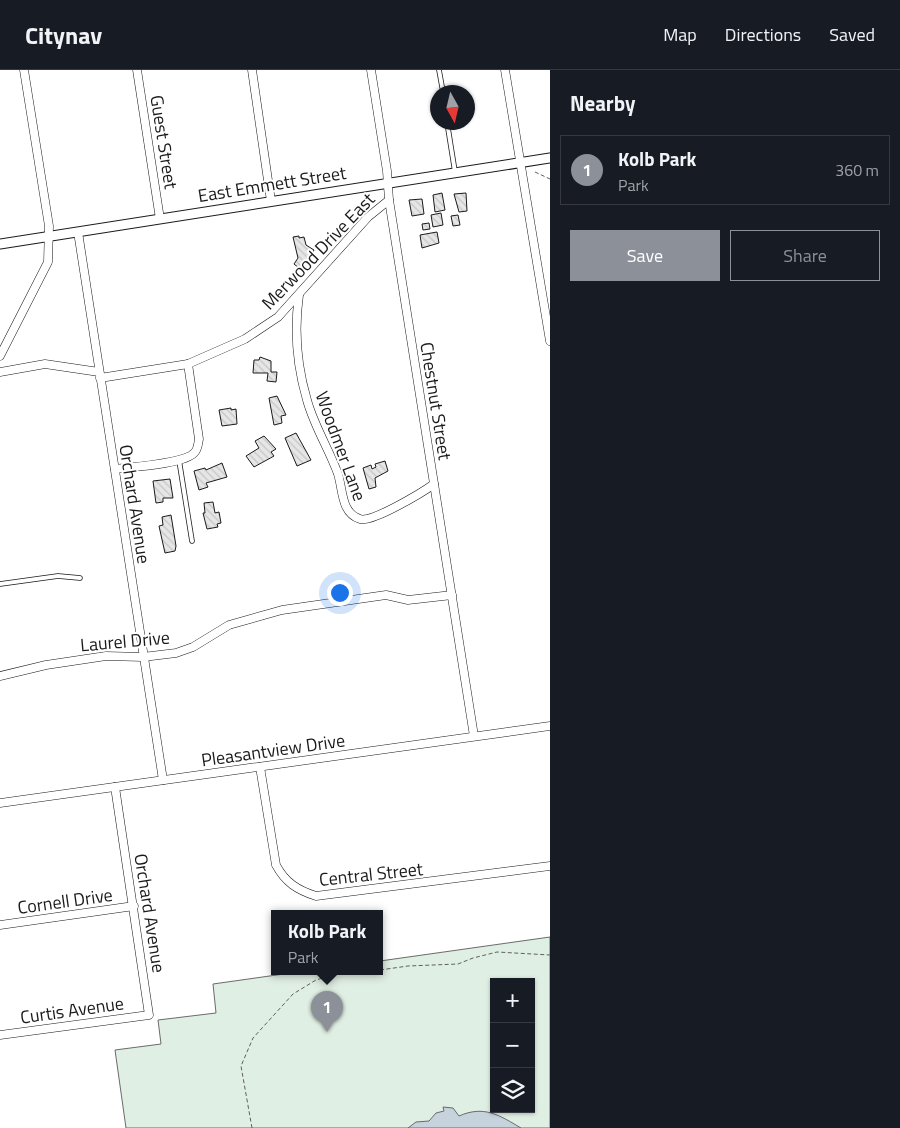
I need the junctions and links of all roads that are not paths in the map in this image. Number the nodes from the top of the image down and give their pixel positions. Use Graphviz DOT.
graph roads {
  1 [pos="24,70"];
  2 [pos="137,70"];
  3 [pos="252,70"];
  4 [pos="371,70"];
  5 [pos="439,70"];
  6 [pos="505,70"];
  7 [pos="442,85"];
  8 [pos="448,130"];
  9 [pos="550,158"];
  10 [pos="519,163"];
  11 [pos="455,172"];
  12 [pos="388,182"];
  13 [pos="389,200"];
  14 [pos="271,201"];
  15 [pos="160,219"];
  16 [pos="78,232"];
  17 [pos="50,236"];
  18 [pos="0,244"];
  19 [pos="299,294"];
  20 [pos="550,341"];
  21 [pos="0,356"];
  22 [pos="188,364"];
  23 [pos="0,372"];
  24 [pos="100,375"];
  25 [pos="179,460"];
  26 [pos="115,469"];
  27 [pos="434,484"];
  28 [pos="192,541"];
  29 [pos="80,578"];
  30 [pos="0,584"];
  31 [pos="452,594"];
  32 [pos="143,657"];
  33 [pos="0,676"];
  34 [pos="550,726"];
  35 [pos="474,736"];
  36 [pos="260,767"];
  37 [pos="163,780"];
  38 [pos="115,787"];
  39 [pos="0,803"];
  40 [pos="550,866"];
  41 [pos="134,906"];
  42 [pos="0,925"];
  43 [pos="149,1015"];
  44 [pos="0,1034"];
  1 -- 17 [label="street"];
  2 -- 15 [label="street, Guest Street"];
  3 -- 14 [label="street"];
  4 -- 12 [label="street, Chestnut Street"];
  5 -- 7 [label="lane"];
  6 -- 10 [label="street"];
  8 -- 11 [label="lane"];
  9 -- 10 [label="street, East Emmett Street"];
  10 -- 11 [label="street, East Emmett Street"];
  10 -- 20 [label="street"];
  11 -- 12 [label="street, East Emmett Street"];
  12 -- 13 [label="street, Chestnut Street"];
  12 -- 14 [label="street, East Emmett Street"];
  13 -- 19 [label="street, Merwood Drive East"];
  13 -- 27 [label="street, Chestnut Street"];
  14 -- 15 [label="street, East Emmett Street"];
  15 -- 16 [label="street, East Emmett Street"];
  16 -- 17 [label="street, East Emmett Street"];
  16 -- 24 [label="street, Orchard Avenue"];
  17 -- 18 [label="street, East Emmett Street"];
  17 -- 21 [label="street"];
  19 -- 22 [label="street, Merwood Drive East"];
  19 -- 27 [label="street, Woodmer Lane"];
  22 -- 24 [label="street, Merwood Drive East"];
  22 -- 25 [label="street"];
  23 -- 24 [label="street, Merwood Drive East"];
  24 -- 26 [label="street, Orchard Avenue"];
  25 -- 26 [label="street"];
  25 -- 28 [label="lane"];
  26 -- 32 [label="street, Orchard Avenue"];
  27 -- 31 [label="street, Chestnut Street"];
  29 -- 30 [label="lane"];
  31 -- 32 [label="street, Laurel Drive"];
  31 -- 35 [label="street, Chestnut Street"];
  32 -- 33 [label="street, Laurel Drive"];
  32 -- 37 [label="street, Orchard Avenue"];
  34 -- 35 [label="street, Pleasantview Drive"];
  35 -- 36 [label="street, Pleasantview Drive"];
  36 -- 37 [label="street, Pleasantview Drive"];
  36 -- 40 [label="street, Central Street"];
  37 -- 38 [label="street, Pleasantview Drive"];
  38 -- 39 [label="street, Pleasantview Drive"];
  38 -- 41 [label="street, Orchard Avenue"];
  41 -- 42 [label="street, Cornell Drive"];
  41 -- 43 [label="street, Orchard Avenue"];
  43 -- 44 [label="street, Curtis Avenue"];
}
